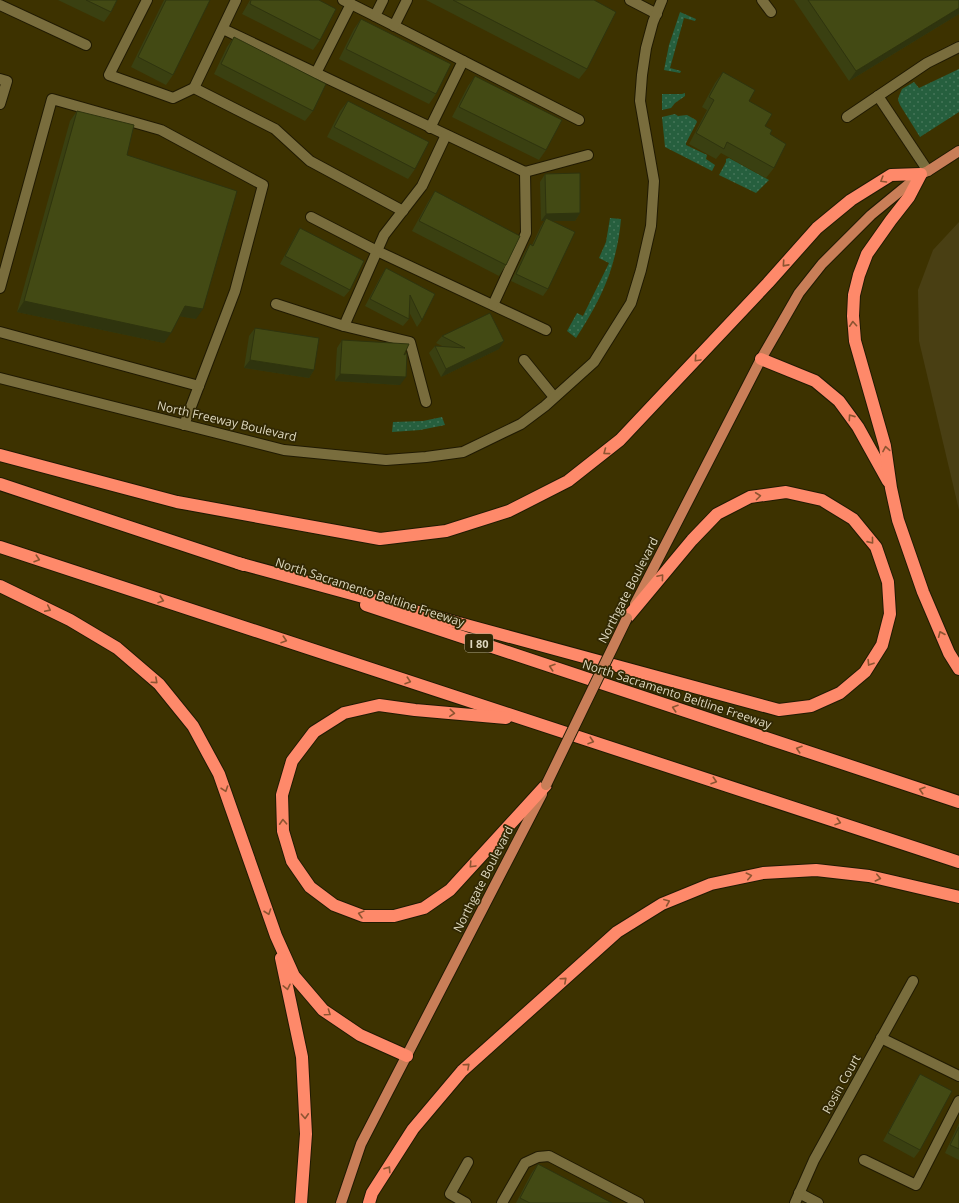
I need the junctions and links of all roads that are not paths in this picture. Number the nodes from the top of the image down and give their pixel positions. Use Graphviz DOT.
graph roads {
  1 [pos="147,0"];
  2 [pos="236,0"];
  3 [pos="383,0"];
  4 [pos="407,0"];
  5 [pos="630,0"];
  6 [pos="662,0"];
  7 [pos="762,0"];
  8 [pos="347,2"];
  9 [pos="0,5"];
  10 [pos="771,12"];
  11 [pos="657,14"];
  12 [pos="375,16"];
  13 [pos="394,26"];
  14 [pos="222,29"];
  15 [pos="86,45"];
  16 [pos="959,47"];
  17 [pos="463,61"];
  18 [pos="316,73"];
  19 [pos="0,79"];
  20 [pos="194,88"];
  21 [pos="878,96"];
  22 [pos="0,104"];
  23 [pos="847,117"];
  24 [pos="579,120"];
  25 [pos="430,128"];
  26 [pos="446,135"];
  27 [pos="959,152"];
  28 [pos="588,155"];
  29 [pos="525,172"];
  30 [pos="924,173"];
  31 [pos="402,211"];
  32 [pos="311,217"];
  33 [pos="377,250"];
  34 [pos="0,288"];
  35 [pos="276,304"];
  36 [pos="492,304"];
  37 [pos="344,326"];
  38 [pos="546,330"];
  39 [pos="0,332"];
  40 [pos="760,359"];
  41 [pos="524,360"];
  42 [pos="0,378"];
  43 [pos="199,386"];
  44 [pos="554,398"];
  45 [pos="426,402"];
  46 [pos="184,425"];
  47 [pos="0,455"];
  48 [pos="0,484"];
  49 [pos="891,488"];
  50 [pos="0,547"];
  51 [pos="238,563"];
  52 [pos="0,586"];
  53 [pos="627,618"];
  54 [pos="959,668"];
  55 [pos="527,720"];
  56 [pos="546,785"];
  57 [pos="959,802"];
  58 [pos="959,862"];
  59 [pos="959,897"];
  60 [pos="276,936"];
  61 [pos="913,980"];
  62 [pos="881,1038"];
  63 [pos="406,1056"];
  64 [pos="959,1076"];
  65 [pos="959,1101"];
  66 [pos="864,1160"];
  67 [pos="468,1162"];
  68 [pos="799,1193"];
  69 [pos="301,1203"];
  70 [pos="341,1203"];
  71 [pos="369,1203"];
  72 [pos="466,1203"];
  73 [pos="502,1203"];
  74 [pos="639,1203"];
  75 [pos="795,1203"];
  76 [pos="818,1203"];
  1 -- 20 [label="street"];
  2 -- 14 [label="street"];
  3 -- 12 [label="street"];
  4 -- 13 [label="street"];
  5 -- 11 [label="street"];
  6 -- 11 [label="street, North Freeway Boulevard"];
  7 -- 10 [label="street"];
  8 -- 12 [label="street"];
  8 -- 18 [label="street"];
  9 -- 15 [label="street"];
  11 -- 44 [label="street, North Freeway Boulevard"];
  12 -- 13 [label="street"];
  13 -- 17 [label="street"];
  14 -- 18 [label="street"];
  14 -- 20 [label="street"];
  16 -- 21 [label="street"];
  17 -- 24 [label="street"];
  17 -- 25 [label="street"];
  18 -- 25 [label="street"];
  19 -- 22 [label="street"];
  20 -- 31 [label="street"];
  21 -- 23 [label="street"];
  21 -- 30 [label="street"];
  25 -- 26 [label="street"];
  26 -- 29 [label="street"];
  26 -- 31 [label="street"];
  27 -- 30 [label="main road, Northgate Boulevard"];
  28 -- 29 [label="street"];
  29 -- 36 [label="street"];
  30 -- 40 [label="main road, Northgate Boulevard"];
  30 -- 47 [label="highway, one-way"];
  49 -- 30 [label="highway, one-way"];
  31 -- 33 [label="street"];
  32 -- 33 [label="street"];
  33 -- 36 [label="street"];
  33 -- 37 [label="street"];
  34 -- 43 [label="street"];
  35 -- 37 [label="street"];
  36 -- 38 [label="street"];
  37 -- 45 [label="street"];
  39 -- 43 [label="street"];
  49 -- 40 [label="highway, one-way"];
  40 -- 53 [label="main road, Northgate Boulevard"];
  41 -- 44 [label="street"];
  42 -- 46 [label="street, North Freeway Boulevard"];
  43 -- 46 [label="street"];
  44 -- 46 [label="street, North Freeway Boulevard"];
  48 -- 51 [label="highway, North Sacramento Beltline Freeway / I 80"];
  54 -- 49 [label="highway, one-way"];
  50 -- 55 [label="highway, one-way"];
  53 -- 51 [label="highway, one-way"];
  57 -- 51 [label="highway, North Sacramento Beltline Freeway / I 80, one-way"];
  52 -- 60 [label="highway, one-way"];
  53 -- 56 [label="main road, Northgate Boulevard, bridge"];
  56 -- 55 [label="highway, one-way"];
  55 -- 58 [label="highway, one-way"];
  56 -- 63 [label="main road, Northgate Boulevard"];
  71 -- 59 [label="highway, one-way"];
  60 -- 63 [label="highway, one-way"];
  60 -- 69 [label="highway, one-way"];
  61 -- 62 [label="street, Rosin Court"];
  62 -- 64 [label="street"];
  62 -- 68 [label="street, Rosin Court"];
  63 -- 70 [label="main road, Northgate Boulevard"];
  65 -- 66 [label="street"];
  67 -- 72 [label="street"];
  68 -- 75 [label="street, Rosin Court"];
  68 -- 76 [label="street"];
  73 -- 74 [label="street"];
}
